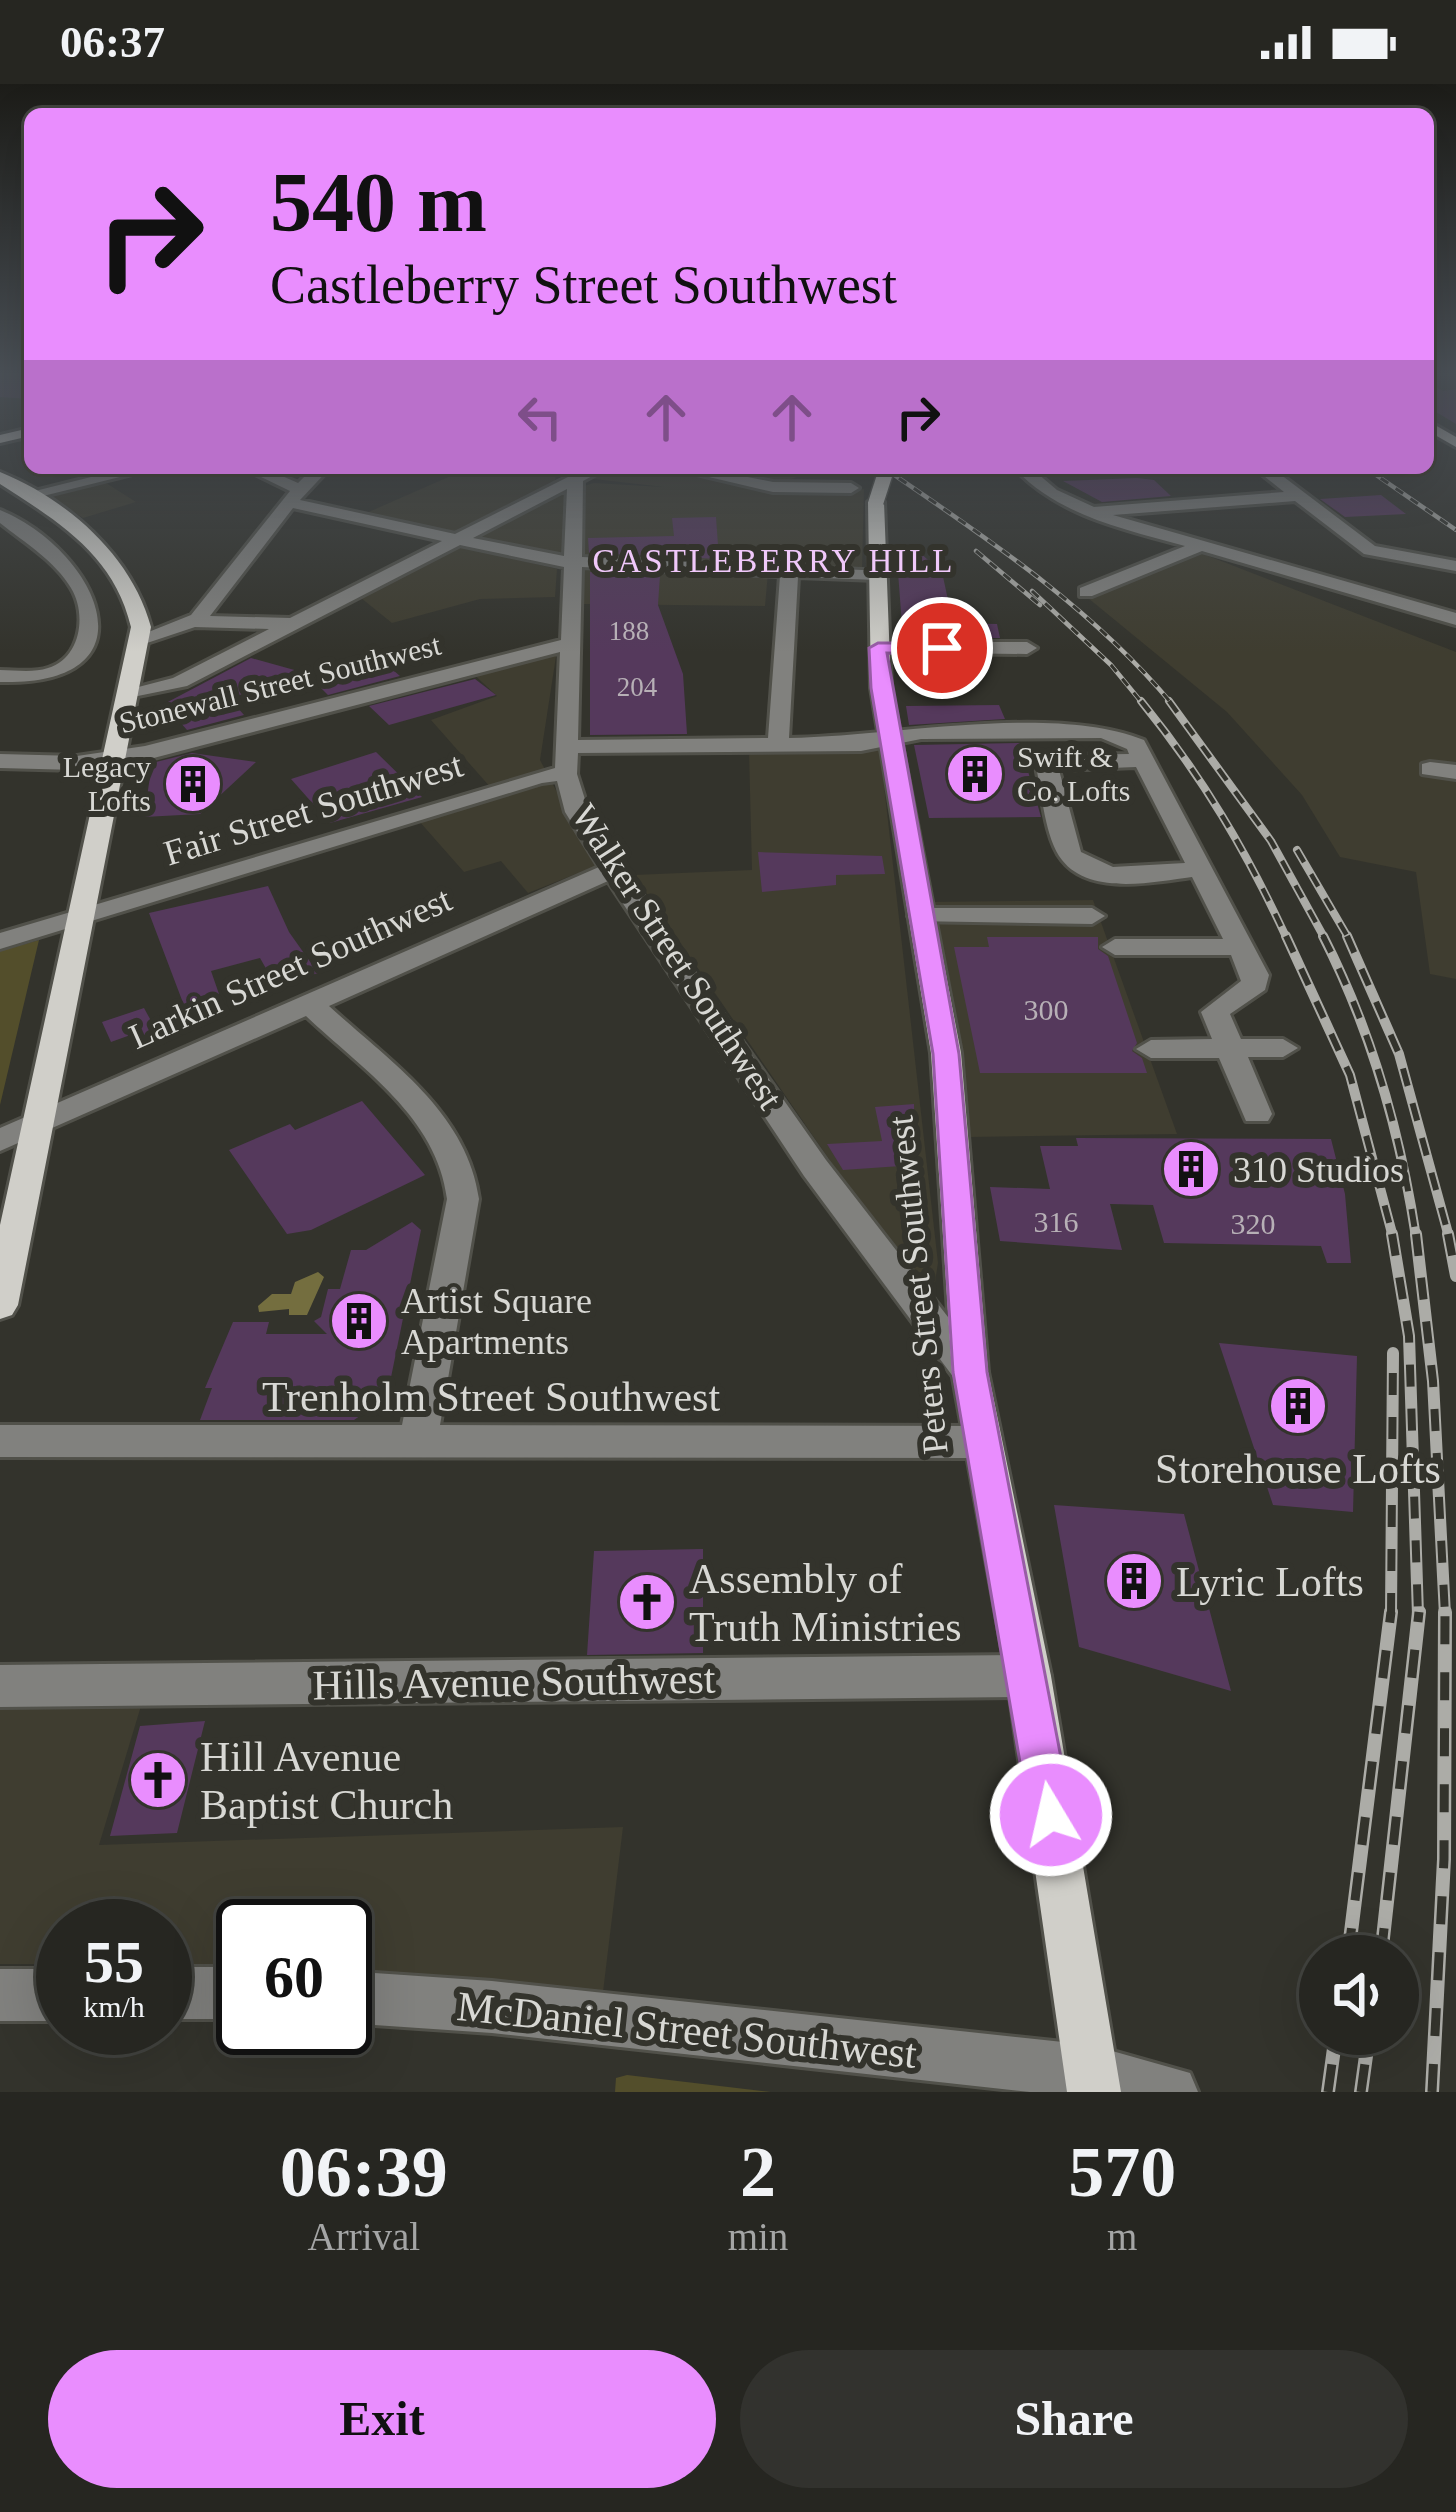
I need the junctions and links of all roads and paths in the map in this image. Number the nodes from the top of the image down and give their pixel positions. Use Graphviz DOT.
graph roads {
  1 [pos="121,474"];
  2 [pos="260,474"];
  3 [pos="316,474"];
  4 [pos="579,474"];
  5 [pos="583,474"];
  6 [pos="709,474"];
  7 [pos="883,474"];
  8 [pos="1030,474"];
  9 [pos="1270,474"];
  10 [pos="0,477"];
  11 [pos="851,488"];
  12 [pos="28,495"];
  13 [pos="294,496"];
  14 [pos="1297,496"];
  15 [pos="1097,511"];
  16 [pos="0,515"];
  17 [pos="458,540"];
  18 [pos="1207,550"];
  19 [pos="1387,556"];
  20 [pos="574,562"];
  21 [pos="1456,568"];
  22 [pos="789,571"];
  23 [pos="877,575"];
  24 [pos="1346,576"];
  25 [pos="1086,592"];
  26 [pos="1456,607"];
  27 [pos="1456,619"];
  28 [pos="197,620"];
  29 [pos="293,624"];
  30 [pos="141,633"];
  31 [pos="1456,642"];
  32 [pos="572,643"];
  33 [pos="878,648"];
  34 [pos="1027,648"];
  35 [pos="0,676"];
  36 [pos="130,694"];
  37 [pos="889,739"];
  38 [pos="778,745"];
  39 [pos="116,757"];
  40 [pos="0,760"];
  41 [pos="568,760"];
  42 [pos="1144,760"];
  43 [pos="1430,769"];
  44 [pos="1456,772"];
  45 [pos="1200,869"];
  46 [pos="613,870"];
  47 [pos="83,916"];
  48 [pos="921,916"];
  49 [pos="1092,916"];
  50 [pos="0,940"];
  51 [pos="1115,947"];
  52 [pos="1241,947"];
  53 [pos="307,1001"];
  54 [pos="1229,1048"];
  55 [pos="1283,1048"];
  56 [pos="1151,1049"];
  57 [pos="1257,1114"];
  58 [pos="40,1122"];
  59 [pos="0,1140"];
  60 [pos="0,1305"];
  61 [pos="970,1372"];
  62 [pos="0,1441"];
  63 [pos="418,1442"];
  64 [pos="982,1442"];
  65 [pos="1029,1676"];
  66 [pos="0,1686"];
  67 [pos="0,1995"];
  68 [pos="36,1995"];
  69 [pos="372,1999"];
  70 [pos="1092,2082"];
  71 [pos="1171,2092"];
  1 -- 12 [label="street"];
  2 -- 13 [label="street"];
  3 -- 13 [label="street"];
  4 -- 17 [label="street"];
  5 -- 20 [label="street, Walker Street Southwest"];
  6 -- 11 [label="street"];
  7 -- 23 [label="main road, Peters Street Southwest, bridge"];
  8 -- 15 [label="street"];
  9 -- 14 [label="street"];
  10 -- 12 [label="main road"];
  12 -- 30 [label="main road"];
  13 -- 17 [label="street"];
  13 -- 28 [label="street"];
  14 -- 15 [label="street"];
  14 -- 19 [label="street"];
  15 -- 18 [label="street"];
  15 -- 24 [label="street"];
  16 -- 35 [label="street"];
  17 -- 20 [label="street"];
  17 -- 29 [label="street"];
  18 -- 25 [label="street"];
  18 -- 27 [label="street"];
  18 -- 31 [label="street"];
  19 -- 21 [label="street"];
  19 -- 24 [label="street"];
  20 -- 22 [label="street"];
  20 -- 32 [label="street, Walker Street Southwest"];
  22 -- 23 [label="street"];
  22 -- 38 [label="street"];
  23 -- 33 [label="main road, Peters Street Southwest"];
  24 -- 26 [label="street"];
  28 -- 29 [label="street"];
  28 -- 30 [label="street"];
  29 -- 36 [label="street"];
  30 -- 36 [label="main road"];
  32 -- 39 [label="street, Stonewall Street Southwest"];
  32 -- 41 [label="street, Walker Street Southwest"];
  33 -- 34 [label="street"];
  33 -- 37 [label="main road, Peters Street Southwest"];
  36 -- 39 [label="main road"];
  37 -- 38 [label="street, Fair Street Southwest"];
  37 -- 42 [label="street, Fair Street Southwest"];
  37 -- 48 [label="main road, Peters Street Southwest"];
  38 -- 41 [label="street, Fair Street Southwest"];
  39 -- 40 [label="street, Stonewall Street Southwest"];
  39 -- 47 [label="main road"];
  41 -- 46 [label="street, Walker Street Southwest"];
  41 -- 47 [label="street, Fair Street Southwest"];
  42 -- 45 [label="street"];
  42 -- 45 [label="street"];
  43 -- 44 [label="street"];
  45 -- 52 [label="street"];
  46 -- 53 [label="street, Larkin Street Southwest"];
  46 -- 61 [label="street, Walker Street Southwest"];
  47 -- 50 [label="street, Fair Street Southwest"];
  47 -- 58 [label="main road"];
  48 -- 49 [label="street"];
  48 -- 61 [label="main road, Peters Street Southwest"];
  51 -- 52 [label="street"];
  52 -- 54 [label="street"];
  53 -- 58 [label="street, Larkin Street Southwest"];
  53 -- 63 [label="street"];
  54 -- 55 [label="street"];
  54 -- 56 [label="street"];
  54 -- 57 [label="street"];
  58 -- 59 [label="street, Larkin Street Southwest"];
  58 -- 60 [label="main road"];
  61 -- 64 [label="main road, Peters Street Southwest"];
  62 -- 63 [label="street, Trenholm Street Southwest"];
  63 -- 64 [label="street, Trenholm Street Southwest"];
  64 -- 65 [label="main road, Peters Street Southwest"];
  65 -- 66 [label="street, Hills Avenue Southwest"];
  65 -- 70 [label="main road, Peters Street Southwest"];
  67 -- 68 [label="street"];
  69 -- 70 [label="street, McDaniel Street Southwest"];
  70 -- 71 [label="street, McDaniel Street Southwest"];
}
